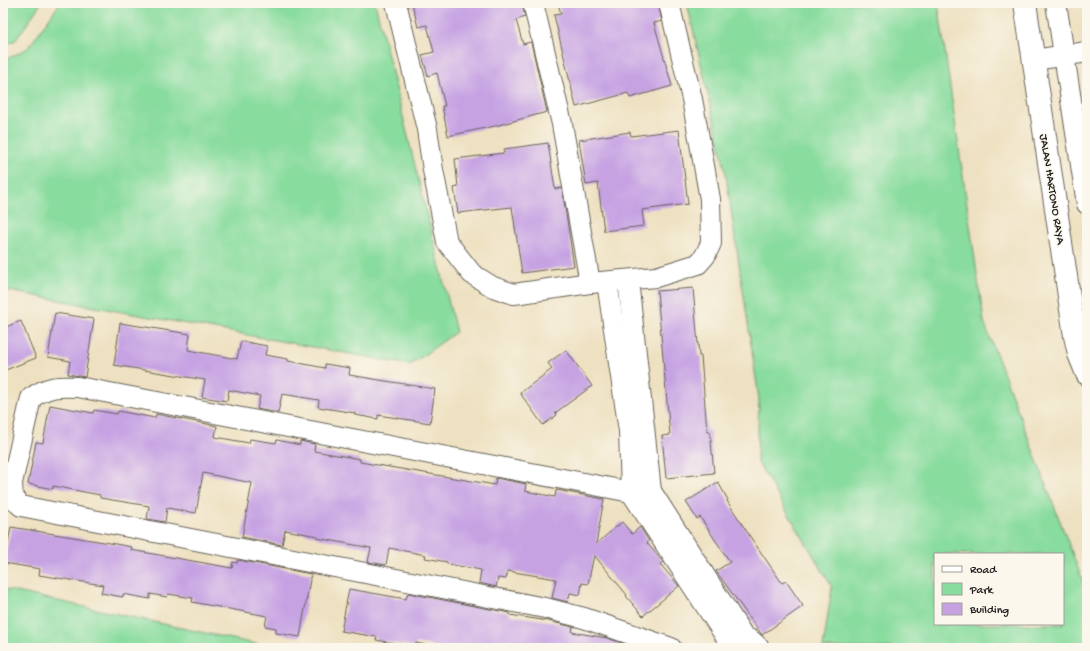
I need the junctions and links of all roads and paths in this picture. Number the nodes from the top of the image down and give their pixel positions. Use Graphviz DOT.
graph roads {
  1 [pos="396,3"];
  2 [pos="533,3"];
  3 [pos="669,3"];
  4 [pos="1025,3"];
  5 [pos="1056,3"];
  6 [pos="1087,52"];
  7 [pos="1064,55"];
  8 [pos="1034,60"];
  9 [pos="1087,204"];
  10 [pos="628,280"];
  11 [pos="599,282"];
  12 [pos="1087,374"];
  13 [pos="651,491"];
  14 [pos="631,492"];
  15 [pos="738,643"];
  16 [pos="671,648"];
  1 -- 11 [label="street"];
  2 -- 11 [label="street"];
  3 -- 10 [label="street"];
  4 -- 8 [label="street, JALAN HARTONO RAYA"];
  5 -- 7 [label="street"];
  6 -- 7 [label="street"];
  7 -- 8 [label="street"];
  7 -- 9 [label="street"];
  8 -- 12 [label="street, JALAN HARTONO RAYA"];
  10 -- 11 [label="street"];
  10 -- 13 [label="street"];
  11 -- 14 [label="street"];
  13 -- 14 [label="street"];
  13 -- 15 [label="street"];
  14 -- 15 [label="street"];
  14 -- 16 [label="street"];
}
